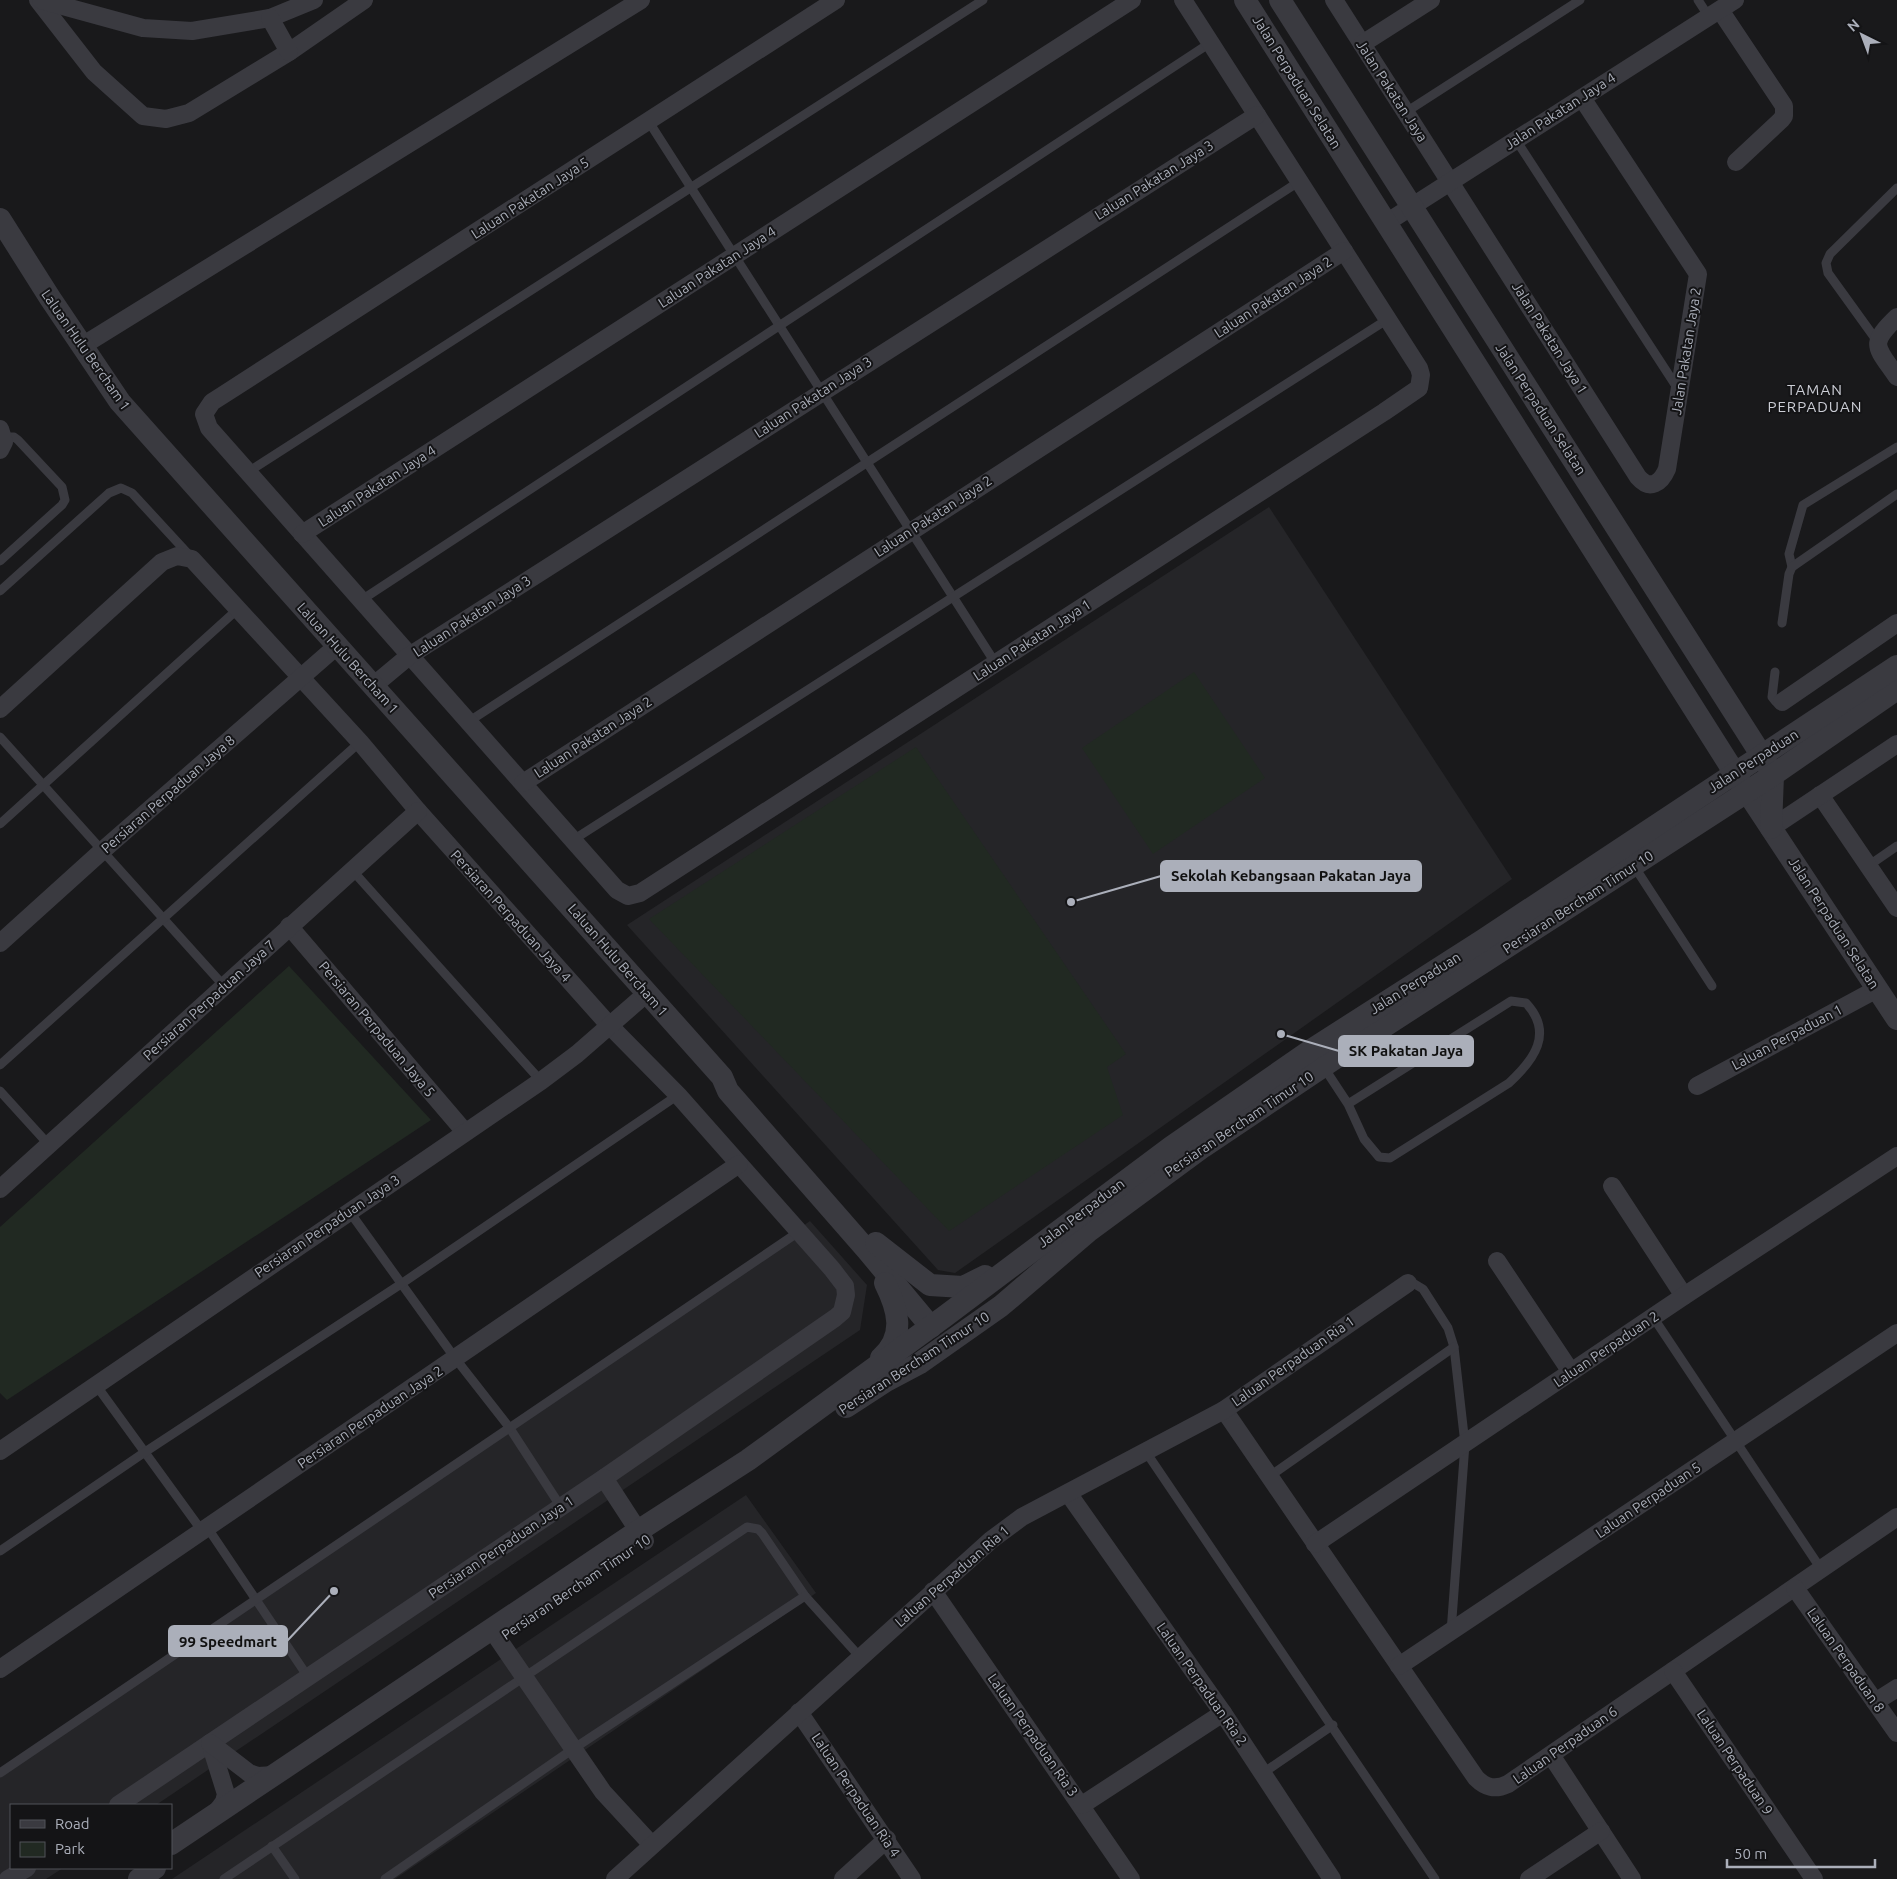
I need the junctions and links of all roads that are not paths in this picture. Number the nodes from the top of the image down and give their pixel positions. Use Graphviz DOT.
graph roads {
  1 [pos="39,0"];
  2 [pos="314,0"];
  3 [pos="364,0"];
  4 [pos="641,0"];
  5 [pos="836,0"];
  6 [pos="983,0"];
  7 [pos="1132,0"];
  8 [pos="1182,0"];
  9 [pos="1245,0"];
  10 [pos="1280,0"];
  11 [pos="1334,0"];
  12 [pos="1431,0"];
  13 [pos="1580,0"];
  14 [pos="1698,0"];
  15 [pos="1721,9"];
  16 [pos="270,18"];
  17 [pos="1210,44"];
  18 [pos="1362,44"];
  19 [pos="289,52"];
  20 [pos="1582,98"];
  21 [pos="1406,112"];
  22 [pos="1257,115"];
  23 [pos="649,122"];
  24 [pos="1516,140"];
  25 [pos="1736,162"];
  26 [pos="1450,181"];
  27 [pos="1300,182"];
  28 [pos="691,188"];
  29 [pos="1897,188"];
  30 [pos="1412,206"];
  31 [pos="0,219"];
  32 [pos="1386,223"];
  33 [pos="1344,251"];
  34 [pos="734,256"];
  35 [pos="1388,318"];
  36 [pos="1892,321"];
  37 [pos="779,327"];
  38 [pos="1877,342"];
  39 [pos="82,346"];
  40 [pos="1897,377"];
  41 [pos="1680,391"];
  42 [pos="821,392"];
  43 [pos="1,439"];
  44 [pos="1897,447"];
  45 [pos="866,462"];
  46 [pos="248,472"];
  47 [pos="1655,484"];
  48 [pos="1897,494"];
  49 [pos="910,531"];
  50 [pos="302,534"];
  51 [pos="192,559"];
  52 [pos="0,561"];
  53 [pos="1792,567"];
  54 [pos="0,592"];
  55 [pos="953,597"];
  56 [pos="360,601"];
  57 [pos="239,608"];
  58 [pos="1782,623"];
  59 [pos="1897,624"];
  60 [pos="338,645"];
  61 [pos="409,656"];
  62 [pos="996,664"];
  63 [pos="1897,666"];
  64 [pos="1775,672"];
  65 [pos="301,678"];
  66 [pos="373,686"];
  67 [pos="1897,690"];
  68 [pos="1782,702"];
  69 [pos="0,709"];
  70 [pos="468,722"];
  71 [pos="0,737"];
  72 [pos="360,742"];
  73 [pos="1897,744"];
  74 [pos="1768,765"];
  75 [pos="1734,772"];
  76 [pos="522,783"];
  77 [pos="43,785"];
  78 [pos="1747,792"];
  79 [pos="1820,795"];
  80 [pos="418,811"];
  81 [pos="0,824"];
  82 [pos="1771,828"];
  83 [pos="573,840"];
  84 [pos="1897,846"];
  85 [pos="102,851"];
  86 [pos="1634,866"];
  87 [pos="1868,866"];
  88 [pos="351,870"];
  89 [pos="1897,908"];
  90 [pos="163,918"];
  91 [pos="290,926"];
  92 [pos="1532,933"];
  93 [pos="1483,940"];
  94 [pos="0,943"];
  95 [pos="224,986"];
  96 [pos="1712,986"];
  97 [pos="1877,989"];
  98 [pos="647,993"];
  99 [pos="1897,1019"];
  100 [pos="608,1026"];
  101 [pos="1317,1058"];
  102 [pos="0,1065"];
  103 [pos="541,1081"];
  104 [pos="1697,1086"];
  105 [pos="0,1091"];
  106 [pos="678,1095"];
  107 [pos="1348,1104"];
  108 [pos="465,1132"];
  109 [pos="49,1145"];
  110 [pos="1897,1156"];
  111 [pos="739,1164"];
  112 [pos="1612,1186"];
  113 [pos="0,1189"];
  114 [pos="349,1211"];
  115 [pos="1065,1224"];
  116 [pos="800,1231"];
  117 [pos="1089,1231"];
  118 [pos="871,1246"];
  119 [pos="1497,1260"];
  120 [pos="832,1269"];
  121 [pos="1408,1283"];
  122 [pos="401,1284"];
  123 [pos="1684,1296"];
  124 [pos="1652,1317"];
  125 [pos="939,1325"];
  126 [pos="1897,1333"];
  127 [pos="1454,1347"];
  128 [pos="455,1358"];
  129 [pos="1571,1372"];
  130 [pos="886,1381"];
  131 [pos="96,1384"];
  132 [pos="1224,1410"];
  133 [pos="817,1411"];
  134 [pos="509,1427"];
  135 [pos="1735,1441"];
  136 [pos="1465,1444"];
  137 [pos="0,1451"];
  138 [pos="145,1452"];
  139 [pos="1146,1452"];
  140 [pos="1270,1476"];
  141 [pos="604,1478"];
  142 [pos="1068,1493"];
  143 [pos="561,1506"];
  144 [pos="1897,1517"];
  145 [pos="205,1529"];
  146 [pos="642,1536"];
  147 [pos="1315,1544"];
  148 [pos="0,1551"];
  149 [pos="1821,1569"];
  150 [pos="1795,1588"];
  151 [pos="934,1591"];
  152 [pos="805,1596"];
  153 [pos="255,1599"];
  154 [pos="1451,1632"];
  155 [pos="495,1635"];
  156 [pos="860,1658"];
  157 [pos="1399,1666"];
  158 [pos="0,1669"];
  159 [pos="1673,1671"];
  160 [pos="308,1677"];
  161 [pos="524,1677"];
  162 [pos="1897,1688"];
  163 [pos="1875,1702"];
  164 [pos="800,1712"];
  165 [pos="1224,1713"];
  166 [pos="1333,1725"];
  167 [pos="1897,1733"];
  168 [pos="210,1743"];
  169 [pos="573,1749"];
  170 [pos="1551,1754"];
  171 [pos="0,1773"];
  172 [pos="1263,1773"];
  173 [pos="275,1775"];
  174 [pos="119,1804"];
  175 [pos="1082,1805"];
  176 [pos="214,1816"];
  177 [pos="1601,1831"];
  178 [pos="887,1839"];
  179 [pos="172,1843"];
  180 [pos="652,1845"];
  181 [pos="272,1846"];
  182 [pos="172,1856"];
  183 [pos="25,1869"];
  184 [pos="135,1869"];
  185 [pos="154,1869"];
  186 [pos="8,1879"];
  187 [pos="120,1879"];
  188 [pos="139,1879"];
  189 [pos="224,1879"];
  190 [pos="295,1879"];
  191 [pos="386,1879"];
  192 [pos="615,1879"];
  193 [pos="843,1879"];
  194 [pos="912,1879"];
  195 [pos="1131,1879"];
  196 [pos="1332,1879"];
  197 [pos="1435,1879"];
  198 [pos="1529,1879"];
  199 [pos="1632,1879"];
  200 [pos="1814,1879"];
  1 -- 16 [label="street"];
  1 -- 19 [label="street"];
  2 -- 16 [label="street"];
  3 -- 19 [label="street"];
  4 -- 39 [label="street"];
  5 -- 23 [label="street, Laluan Pakatan Jaya 5"];
  6 -- 28 [label="lane"];
  7 -- 34 [label="street, Laluan Pakatan Jaya 4"];
  8 -- 17 [label="street, Laluan Pakatan Jaya 1"];
  9 -- 32 [label="street, Jalan Perpaduan Selatan"];
  10 -- 30 [label="street, Jalan Perpaduan Selatan"];
  11 -- 18 [label="street, Jalan Pakatan Jaya"];
  12 -- 18 [label="street"];
  13 -- 21 [label="lane"];
  14 -- 15 [label="lane"];
  15 -- 20 [label="street, Jalan Pakatan Jaya 4"];
  15 -- 25 [label="street"];
  16 -- 19 [label="street"];
  17 -- 22 [label="street, Laluan Pakatan Jaya 1"];
  17 -- 37 [label="lane"];
  18 -- 21 [label="street, Jalan Pakatan Jaya"];
  20 -- 24 [label="street, Jalan Pakatan Jaya 4"];
  20 -- 41 [label="street, Jalan Pakatan Jaya 2"];
  21 -- 26 [label="street, Jalan Pakatan Jaya"];
  22 -- 27 [label="street, Laluan Pakatan Jaya 1"];
  22 -- 42 [label="street, Laluan Pakatan Jaya 3"];
  23 -- 28 [label="lane"];
  23 -- 46 [label="street, Laluan Pakatan Jaya 5"];
  24 -- 26 [label="street, Jalan Pakatan Jaya 4"];
  24 -- 41 [label="lane"];
  26 -- 30 [label="street, Jalan Pakatan Jaya 4"];
  26 -- 47 [label="street, Jalan Pakatan Jaya 1"];
  27 -- 33 [label="street, Laluan Pakatan Jaya 1"];
  27 -- 45 [label="lane"];
  28 -- 34 [label="lane"];
  28 -- 46 [label="lane"];
  29 -- 38 [label="lane"];
  30 -- 32 [label="street, Jalan Pakatan Jaya 4"];
  30 -- 74 [label="street, Jalan Perpaduan Selatan"];
  31 -- 39 [label="street, Laluan Hulu Bercham 1"];
  32 -- 75 [label="street, Jalan Perpaduan Selatan"];
  33 -- 35 [label="street, Laluan Pakatan Jaya 1"];
  33 -- 49 [label="street, Laluan Pakatan Jaya 2"];
  34 -- 37 [label="lane"];
  34 -- 50 [label="street, Laluan Pakatan Jaya 4"];
  35 -- 55 [label="lane"];
  35 -- 62 [label="street, Laluan Pakatan Jaya 1"];
  36 -- 38 [label="street"];
  37 -- 42 [label="lane"];
  37 -- 56 [label="lane"];
  38 -- 40 [label="street"];
  39 -- 60 [label="street, Laluan Hulu Bercham 1"];
  41 -- 47 [label="street, Jalan Pakatan Jaya 2"];
  42 -- 45 [label="lane"];
  42 -- 61 [label="street, Laluan Pakatan Jaya 3"];
  43 -- 52 [label="lane"];
  44 -- 53 [label="lane"];
  45 -- 49 [label="lane"];
  45 -- 70 [label="lane"];
  46 -- 50 [label="street, Laluan Pakatan Jaya 5"];
  48 -- 53 [label="lane"];
  49 -- 55 [label="lane"];
  49 -- 76 [label="street, Laluan Pakatan Jaya 2"];
  50 -- 56 [label="street, Laluan Pakatan Jaya 5"];
  51 -- 54 [label="lane, Persiaran Perpaduan Jaya 4"];
  51 -- 57 [label="street, Persiaran Perpaduan Jaya 4"];
  51 -- 69 [label="street"];
  53 -- 58 [label="lane"];
  55 -- 62 [label="lane"];
  55 -- 83 [label="lane"];
  56 -- 61 [label="street, Laluan Pakatan Jaya 5"];
  57 -- 65 [label="street, Persiaran Perpaduan Jaya 4"];
  57 -- 77 [label="lane"];
  59 -- 68 [label="street"];
  60 -- 65 [label="street, Persiaran Perpaduan Jaya 8"];
  60 -- 66 [label="street, Laluan Hulu Bercham 1"];
  61 -- 66 [label="street, Laluan Pakatan Jaya 3"];
  61 -- 70 [label="street, Laluan Pakatan Jaya 5"];
  62 -- 83 [label="street, Laluan Pakatan Jaya 1"];
  63 -- 74 [label="street, Jalan Perpaduan"];
  64 -- 68 [label="lane"];
  65 -- 72 [label="street, Persiaran Perpaduan Jaya 4"];
  65 -- 85 [label="street, Persiaran Perpaduan Jaya 8"];
  66 -- 98 [label="street, Laluan Hulu Bercham 1"];
  67 -- 74 [label="street, Jalan Perpaduan"];
  70 -- 76 [label="street, Laluan Pakatan Jaya 5"];
  71 -- 77 [label="lane"];
  72 -- 80 [label="street, Persiaran Perpaduan Jaya 4"];
  72 -- 90 [label="lane"];
  73 -- 79 [label="street"];
  74 -- 75 [label="street, Jalan Perpaduan"];
  74 -- 78 [label="street, Jalan Perpaduan"];
  74 -- 82 [label="street"];
  75 -- 78 [label="street, Jalan Perpaduan Selatan"];
  75 -- 93 [label="street, Jalan Perpaduan"];
  76 -- 83 [label="street, Laluan Pakatan Jaya 5"];
  77 -- 81 [label="lane"];
  77 -- 85 [label="lane"];
  78 -- 82 [label="street, Jalan Perpaduan Selatan"];
  78 -- 86 [label="street, Persiaran Bercham Timur 10"];
  79 -- 82 [label="street"];
  79 -- 87 [label="street"];
  80 -- 88 [label="street, Persiaran Perpaduan Jaya 7"];
  80 -- 100 [label="street, Persiaran Perpaduan Jaya 4"];
  82 -- 97 [label="street, Jalan Perpaduan Selatan"];
  84 -- 87 [label="lane"];
  85 -- 90 [label="lane"];
  85 -- 94 [label="street, Persiaran Perpaduan Jaya 8"];
  86 -- 92 [label="street, Persiaran Bercham Timur 10"];
  86 -- 96 [label="lane"];
  87 -- 89 [label="street"];
  88 -- 91 [label="street, Persiaran Perpaduan Jaya 7"];
  88 -- 103 [label="lane"];
  90 -- 95 [label="lane"];
  90 -- 102 [label="lane"];
  91 -- 95 [label="street, Persiaran Perpaduan Jaya 7"];
  91 -- 108 [label="street, Persiaran Perpaduan Jaya 5"];
  92 -- 93 [label="street"];
  92 -- 101 [label="street, Persiaran Bercham Timur 10"];
  93 -- 101 [label="street, Jalan Perpaduan"];
  95 -- 109 [label="street, Persiaran Perpaduan Jaya 7"];
  97 -- 99 [label="street, Jalan Perpaduan Selatan"];
  97 -- 104 [label="street, Laluan Perpaduan 1"];
  98 -- 100 [label="street, Persiaran Perpaduan Jaya 3"];
  98 -- 118 [label="street, Laluan Hulu Bercham 1"];
  100 -- 103 [label="street, Persiaran Perpaduan Jaya 3"];
  100 -- 106 [label="street, Persiaran Perpaduan Jaya 4"];
  101 -- 107 [label="lane"];
  101 -- 115 [label="street, Jalan Perpaduan"];
  101 -- 117 [label="street, Persiaran Bercham Timur 10"];
  103 -- 108 [label="street, Persiaran Perpaduan Jaya 3"];
  105 -- 109 [label="lane"];
  106 -- 111 [label="street, Persiaran Perpaduan Jaya 4"];
  106 -- 122 [label="lane"];
  107 -- 107 [label="lane"];
  108 -- 114 [label="street, Persiaran Perpaduan Jaya 3"];
  109 -- 113 [label="street, Persiaran Perpaduan Jaya 7"];
  110 -- 123 [label="street, Laluan Perpaduan 2"];
  111 -- 116 [label="street, Persiaran Perpaduan Jaya 4"];
  111 -- 128 [label="street, Persiaran Perpaduan Jaya 2"];
  112 -- 123 [label="street"];
  114 -- 122 [label="lane"];
  114 -- 131 [label="street, Persiaran Perpaduan Jaya 3"];
  115 -- 118 [label="street"];
  115 -- 125 [label="street, Jalan Perpaduan"];
  116 -- 120 [label="street, Persiaran Perpaduan Jaya 4"];
  116 -- 134 [label="lane"];
  117 -- 125 [label="street"];
  117 -- 130 [label="street, Persiaran Bercham Timur 10"];
  118 -- 125 [label="street, Laluan Hulu Bercham 1"];
  118 -- 133 [label="street"];
  119 -- 129 [label="street"];
  120 -- 141 [label="street, Persiaran Perpaduan Jaya 1"];
  121 -- 127 [label="lane"];
  121 -- 132 [label="street, Laluan Perpaduan Ria 1"];
  122 -- 128 [label="lane"];
  122 -- 138 [label="lane"];
  123 -- 124 [label="street, Laluan Perpaduan 2"];
  124 -- 129 [label="street, Laluan Perpaduan 2"];
  124 -- 135 [label="lane"];
  125 -- 130 [label="street"];
  125 -- 133 [label="street, Persiaran Bercham Timur 10"];
  126 -- 135 [label="street, Laluan Perpaduan 5"];
  127 -- 136 [label="lane"];
  127 -- 140 [label="lane"];
  128 -- 134 [label="lane"];
  128 -- 145 [label="street, Persiaran Perpaduan Jaya 2"];
  129 -- 136 [label="street, Laluan Perpaduan 2"];
  130 -- 146 [label="street, Persiaran Bercham Timur 10"];
  131 -- 137 [label="street, Persiaran Perpaduan Jaya 3"];
  131 -- 138 [label="lane"];
  132 -- 139 [label="street, Laluan Perpaduan Ria 1"];
  132 -- 140 [label="street, Laluan Perpaduan 6"];
  133 -- 146 [label="street, Persiaran Bercham Timur 10"];
  134 -- 143 [label="lane"];
  134 -- 153 [label="lane"];
  135 -- 149 [label="lane"];
  135 -- 154 [label="street, Laluan Perpaduan 5"];
  136 -- 147 [label="street, Laluan Perpaduan 2"];
  136 -- 154 [label="lane"];
  138 -- 145 [label="lane"];
  138 -- 148 [label="lane"];
  139 -- 142 [label="street, Laluan Perpaduan Ria 1"];
  139 -- 166 [label="lane"];
  140 -- 147 [label="street, Laluan Perpaduan 6"];
  141 -- 143 [label="street, Persiaran Perpaduan Jaya 1"];
  141 -- 146 [label="street"];
  142 -- 151 [label="street, Laluan Perpaduan Ria 1"];
  142 -- 165 [label="street, Laluan Perpaduan Ria 2"];
  143 -- 160 [label="street, Persiaran Perpaduan Jaya 1"];
  144 -- 149 [label="street, Laluan Perpaduan 6"];
  145 -- 153 [label="lane"];
  145 -- 158 [label="street, Persiaran Perpaduan Jaya 2"];
  146 -- 155 [label="street, Persiaran Bercham Timur 10"];
  147 -- 157 [label="street, Laluan Perpaduan 6"];
  149 -- 150 [label="street, Laluan Perpaduan 6"];
  150 -- 159 [label="street, Laluan Perpaduan 6"];
  150 -- 163 [label="street, Laluan Perpaduan 8"];
  151 -- 156 [label="street, Laluan Perpaduan Ria 1"];
  151 -- 175 [label="street, Laluan Perpaduan Ria 3"];
  152 -- 156 [label="lane"];
  152 -- 161 [label="lane"];
  152 -- 169 [label="lane"];
  153 -- 160 [label="lane"];
  153 -- 171 [label="lane"];
  154 -- 157 [label="street, Laluan Perpaduan 5"];
  155 -- 161 [label="street"];
  155 -- 173 [label="street, Persiaran Bercham Timur 10"];
  155 -- 182 [label="street, Persiaran Bercham Timur 10"];
  156 -- 164 [label="street, Laluan Perpaduan Ria 1"];
  157 -- 170 [label="street, Laluan Perpaduan 6"];
  159 -- 170 [label="street, Laluan Perpaduan 6"];
  159 -- 200 [label="street, Laluan Perpaduan 9"];
  160 -- 168 [label="street, Persiaran Perpaduan Jaya 1"];
  161 -- 169 [label="street"];
  161 -- 181 [label="lane"];
  162 -- 163 [label="street"];
  163 -- 167 [label="street, Laluan Perpaduan 8"];
  164 -- 178 [label="street, Laluan Perpaduan Ria 4"];
  164 -- 180 [label="street, Laluan Perpaduan Ria 1"];
  165 -- 172 [label="street, Laluan Perpaduan Ria 2"];
  165 -- 175 [label="street"];
  166 -- 172 [label="lane"];
  166 -- 197 [label="lane"];
  168 -- 173 [label="street"];
  168 -- 174 [label="street, Persiaran Perpaduan Jaya 1"];
  168 -- 176 [label="street"];
  169 -- 180 [label="street"];
  169 -- 191 [label="lane"];
  170 -- 177 [label="street"];
  172 -- 196 [label="street, Laluan Perpaduan Ria 2"];
  173 -- 176 [label="street, Persiaran Bercham Timur 10"];
  175 -- 195 [label="street, Laluan Perpaduan Ria 3"];
  176 -- 179 [label="street, Persiaran Bercham Timur 10"];
  177 -- 198 [label="street"];
  177 -- 199 [label="street"];
  178 -- 193 [label="street"];
  178 -- 194 [label="street, Laluan Perpaduan Ria 4"];
  180 -- 192 [label="street, Laluan Perpaduan Ria 1"];
  181 -- 189 [label="lane"];
  181 -- 190 [label="lane"];
  183 -- 186 [label="street"];
  184 -- 187 [label="street"];
  185 -- 188 [label="street"];
}
